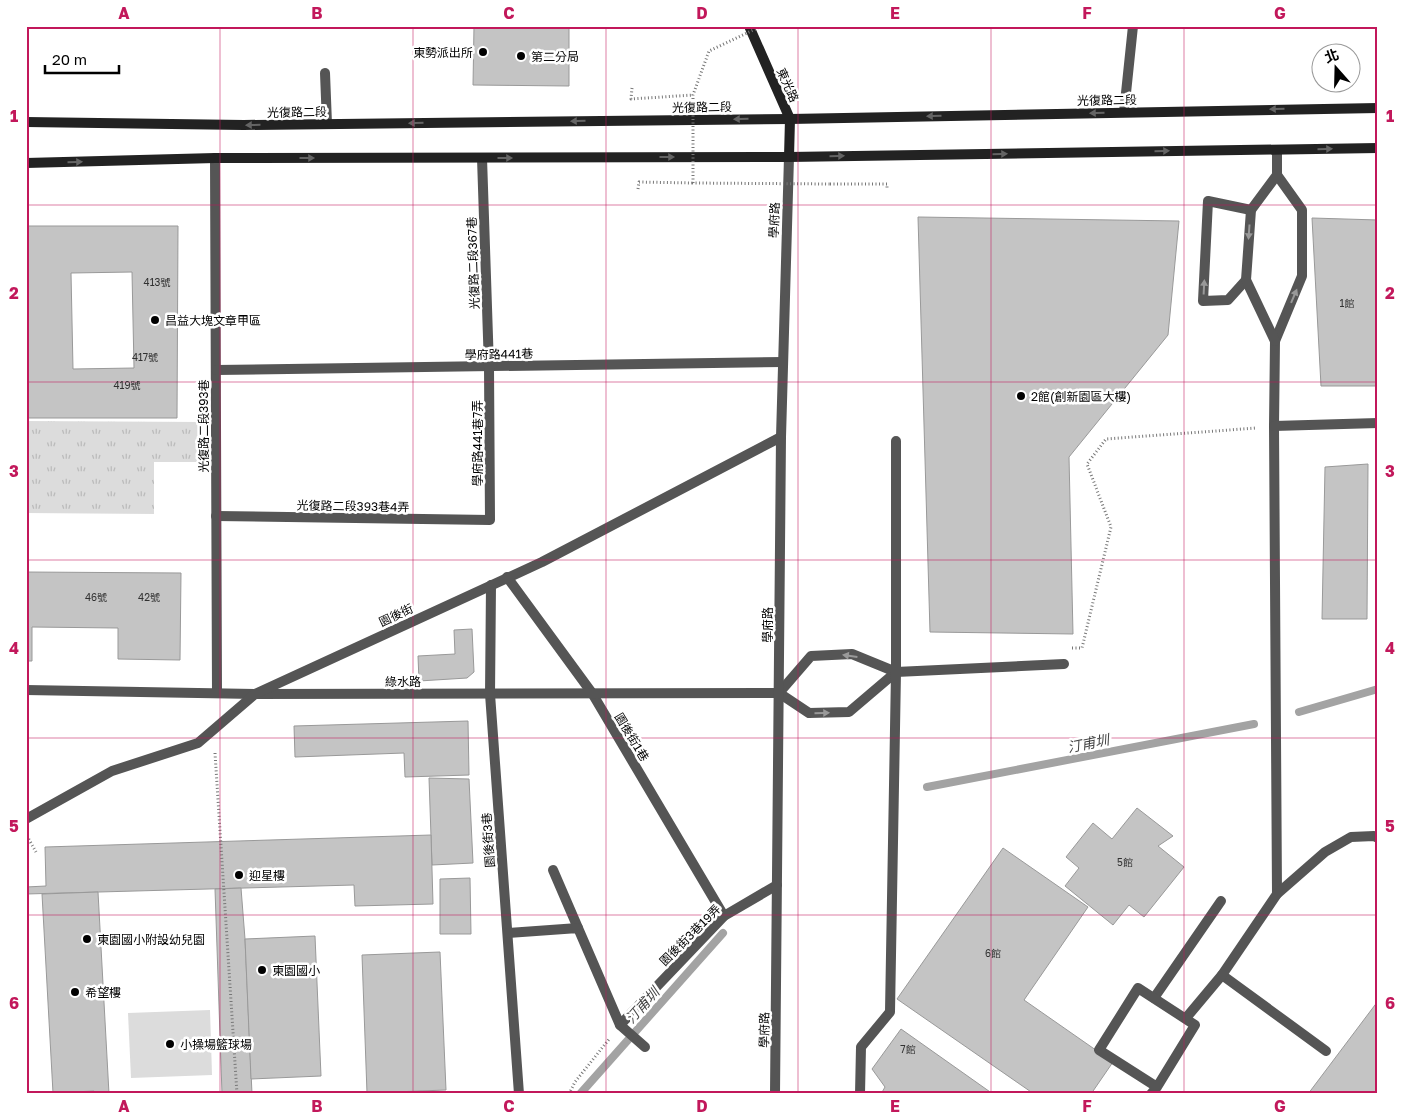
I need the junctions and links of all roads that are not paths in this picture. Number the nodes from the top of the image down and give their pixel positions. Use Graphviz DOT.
graph roads {
  1 [pos="749,26"];
  2 [pos="1132,26"];
  3 [pos="325,73"];
  4 [pos="1378,108"];
  5 [pos="1124,112"];
  6 [pos="790,119"];
  7 [pos="26,122"];
  8 [pos="327,124"];
  9 [pos="1378,148"];
  10 [pos="1277,150"];
  11 [pos="789,157"];
  12 [pos="215,158"];
  13 [pos="482,158"];
  14 [pos="26,163"];
  15 [pos="1277,175"];
  16 [pos="1251,210"];
  17 [pos="1246,280"];
  18 [pos="1275,341"];
  19 [pos="783,362"];
  20 [pos="489,367"];
  21 [pos="216,370"];
  22 [pos="1378,423"];
  23 [pos="1274,426"];
  24 [pos="781,437"];
  25 [pos="896,441"];
  26 [pos="216,516"];
  27 [pos="490,520"];
  28 [pos="506,578"];
  29 [pos="490,585"];
  30 [pos="1064,664"];
  31 [pos="896,672"];
  32 [pos="26,690"];
  33 [pos="217,693"];
  34 [pos="779,693"];
  35 [pos="255,694"];
  36 [pos="490,694"];
  37 [pos="592,694"];
  38 [pos="26,819"];
  39 [pos="1378,838"];
  40 [pos="554,870"];
  41 [pos="777,885"];
  42 [pos="1277,894"];
  43 [pos="1221,901"];
  44 [pos="724,916"];
  45 [pos="578,928"];
  46 [pos="508,933"];
  47 [pos="1222,975"];
  48 [pos="1154,998"];
  49 [pos="1186,1018"];
  50 [pos="620,1025"];
  51 [pos="645,1047"];
  52 [pos="1326,1050"];
  53 [pos="1154,1090"];
  54 [pos="519,1094"];
  55 [pos="776,1094"];
  56 [pos="860,1094"];
  1 -- 6 [label="main road, 東光路"];
  2 -- 5 [label="street"];
  3 -- 8 [label="street"];
  4 -- 5 [label="main road, 光復路二段, one-way"];
  5 -- 6 [label="main road, 光復路二段, one-way"];
  6 -- 8 [label="main road, 光復路二段, one-way"];
  6 -- 11 [label="main road, 東光路"];
  8 -- 7 [label="main road, 光復路二段, one-way"];
  10 -- 9 [label="main road, one-way"];
  11 -- 10 [label="main road, one-way"];
  10 -- 15 [label="street"];
  13 -- 11 [label="main road, one-way"];
  11 -- 19 [label="street, 學府路"];
  12 -- 13 [label="main road, one-way"];
  14 -- 12 [label="main road, one-way"];
  12 -- 21 [label="street, 光復路二段393巷"];
  13 -- 20 [label="street, 光復路二段367巷"];
  15 -- 16 [label="street"];
  18 -- 15 [label="street, one-way"];
  16 -- 17 [label="street, one-way"];
  17 -- 16 [label="street, one-way"];
  17 -- 18 [label="street"];
  18 -- 23 [label="street"];
  19 -- 20 [label="street, 學府路441巷"];
  19 -- 24 [label="street, 學府路"];
  20 -- 21 [label="street, 學府路441巷"];
  20 -- 27 [label="street, 學府路441巷7弄"];
  21 -- 26 [label="street, 光復路二段393巷"];
  22 -- 23 [label="street"];
  23 -- 42 [label="street"];
  24 -- 28 [label="street, 園後街"];
  24 -- 34 [label="street, 學府路"];
  25 -- 31 [label="street"];
  26 -- 27 [label="street, 光復路二段393巷4弄"];
  26 -- 33 [label="street, 光復路二段393巷"];
  28 -- 29 [label="street, 園後街"];
  28 -- 37 [label="street, 園後街1巷"];
  29 -- 35 [label="street, 園後街"];
  29 -- 36 [label="street, 園後街3巷"];
  30 -- 31 [label="street"];
  31 -- 34 [label="street, one-way"];
  34 -- 31 [label="street, one-way"];
  31 -- 56 [label="street"];
  32 -- 33 [label="street, 綠水路"];
  33 -- 35 [label="street, 綠水路"];
  34 -- 37 [label="street, 綠水路"];
  34 -- 41 [label="street, 學府路"];
  35 -- 36 [label="street, 綠水路"];
  35 -- 38 [label="street, 園後街"];
  36 -- 37 [label="street, 綠水路"];
  36 -- 46 [label="street, 園後街3巷"];
  37 -- 44 [label="street, 園後街1巷"];
  39 -- 42 [label="street"];
  40 -- 45 [label="street"];
  41 -- 44 [label="street, 園後街3巷19弄"];
  41 -- 55 [label="street, 學府路"];
  42 -- 47 [label="street"];
  43 -- 48 [label="street"];
  44 -- 50 [label="street, 園後街3巷19弄"];
  45 -- 46 [label="street"];
  45 -- 50 [label="street"];
  46 -- 54 [label="street, 園後街3巷"];
  47 -- 49 [label="street"];
  47 -- 52 [label="street"];
  48 -- 49 [label="street"];
  48 -- 53 [label="street"];
  49 -- 53 [label="street"];
  50 -- 51 [label="street"];
}
